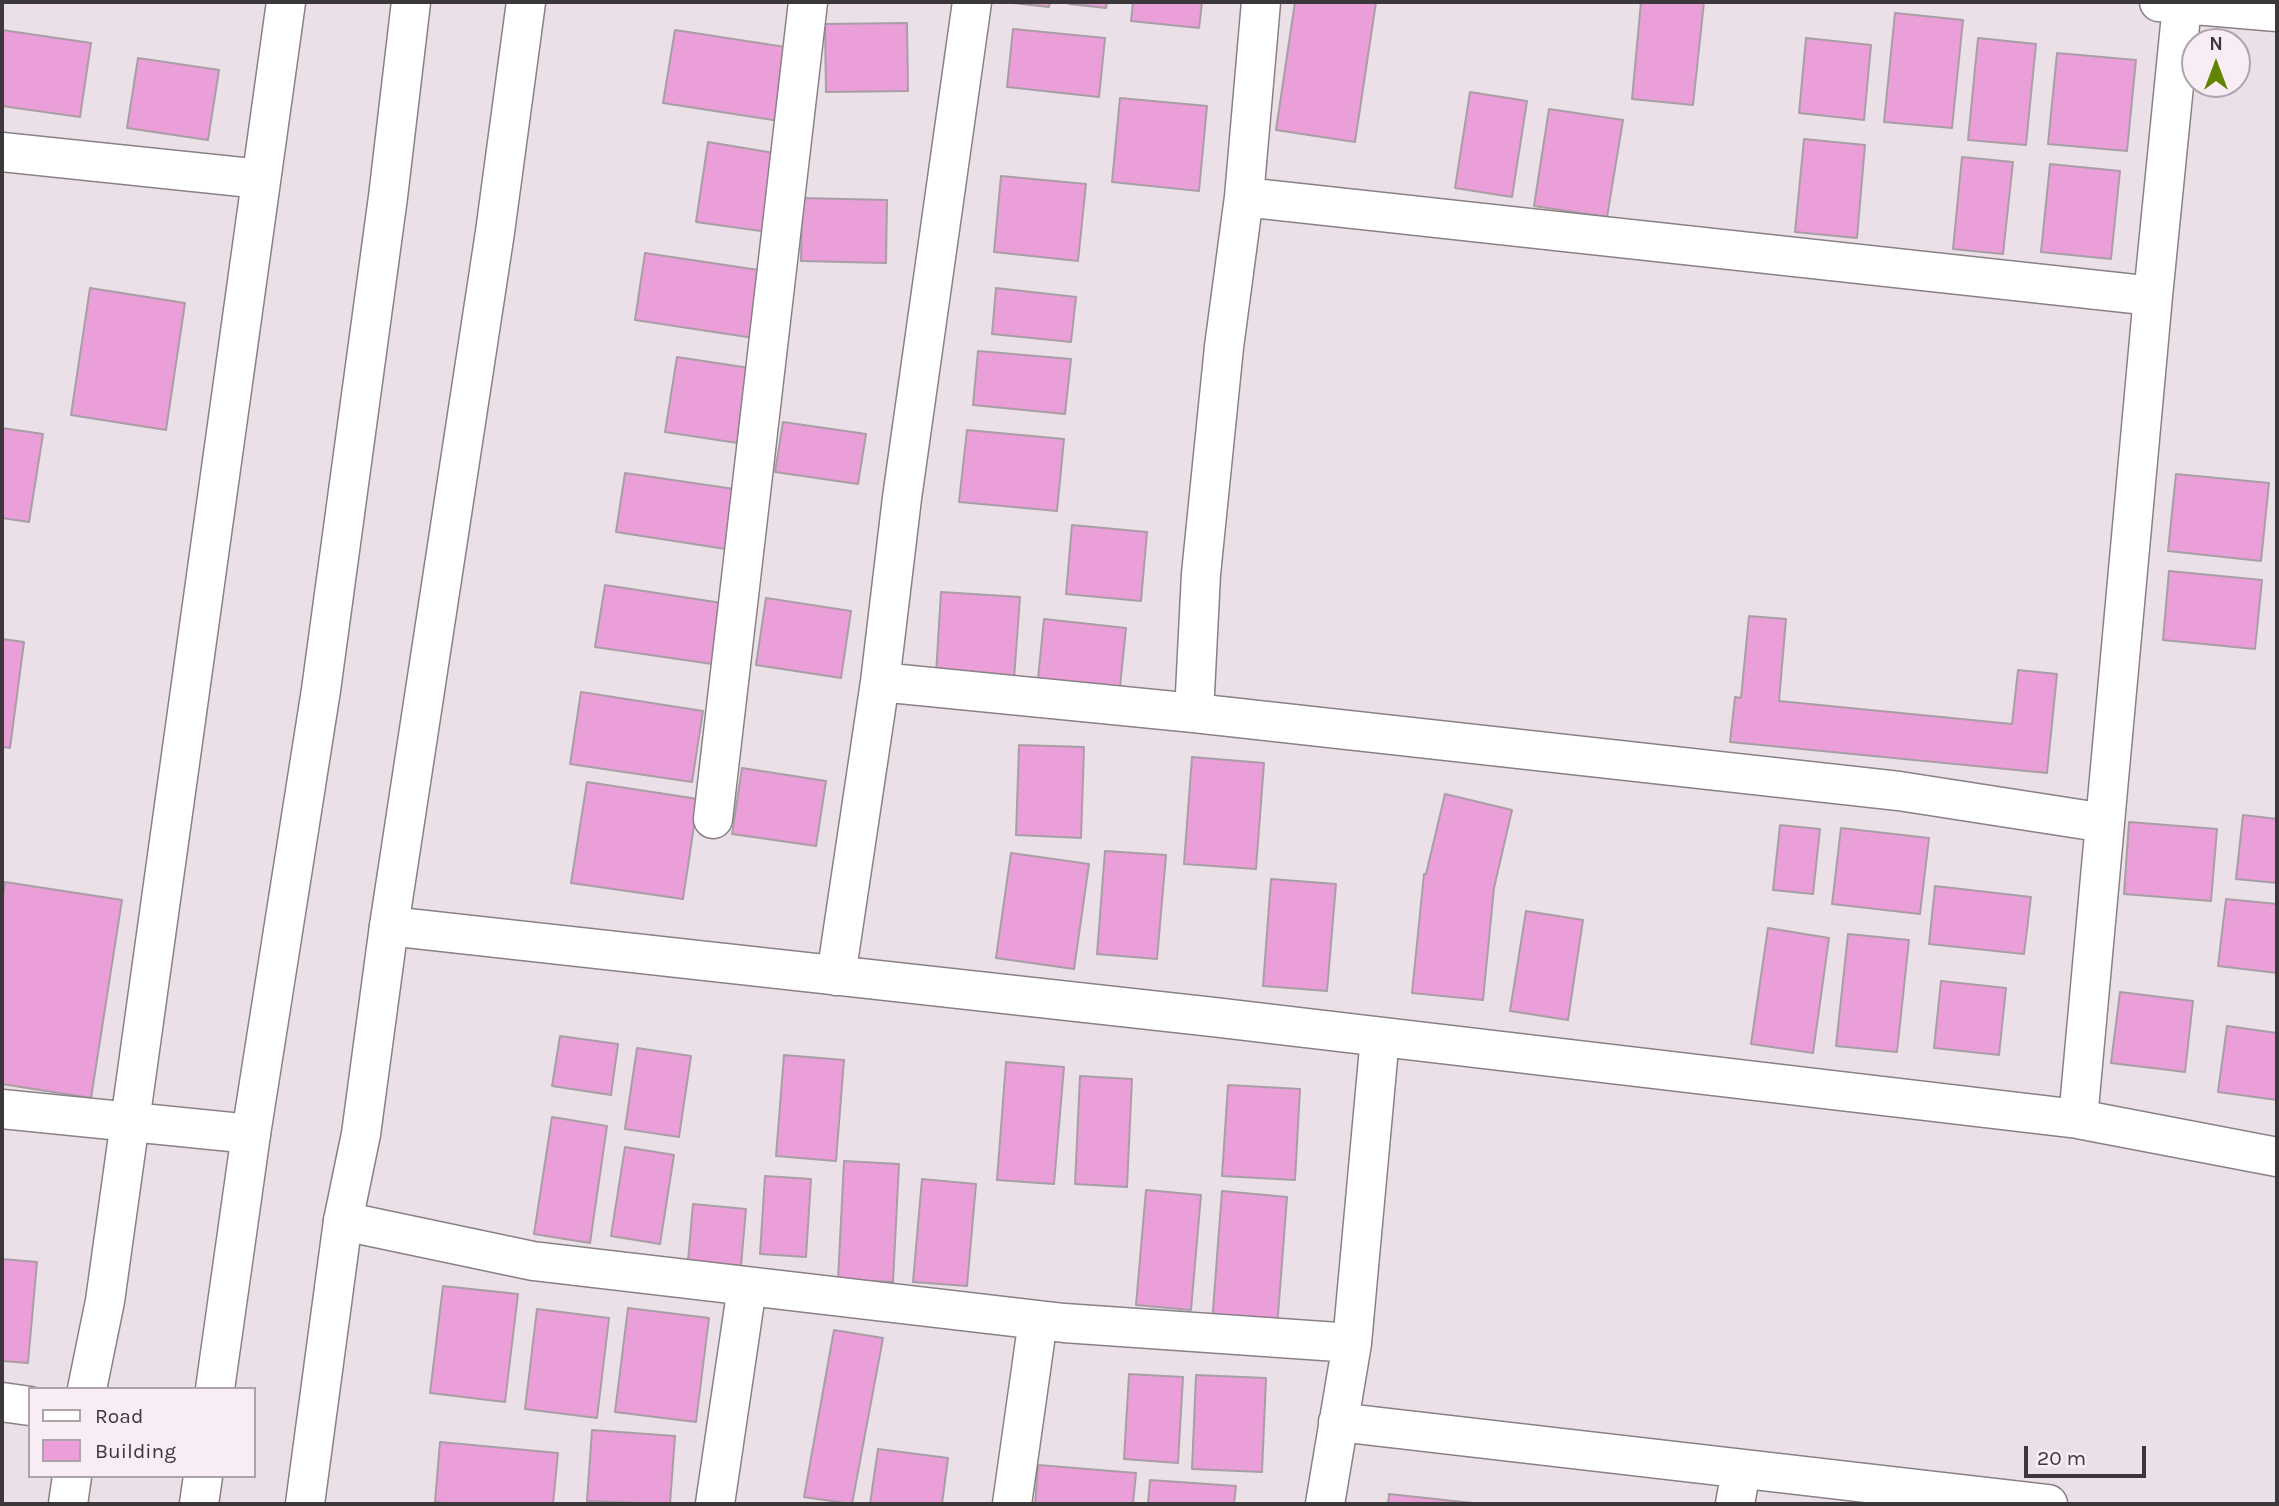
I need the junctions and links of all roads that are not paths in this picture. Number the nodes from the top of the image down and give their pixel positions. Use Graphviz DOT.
graph roads {
  1 [pos="286,2"];
  2 [pos="411,2"];
  3 [pos="526,2"];
  4 [pos="808,2"];
  5 [pos="972,2"];
  6 [pos="1261,2"];
  7 [pos="2169,3"];
  8 [pos="2277,12"];
  9 [pos="2,152"];
  10 [pos="261,179"];
  11 [pos="1244,197"];
  12 [pos="2153,296"];
  13 [pos="880,682"];
  14 [pos="1194,713"];
  15 [pos="713,820"];
  16 [pos="2105,823"];
  17 [pos="389,926"];
  18 [pos="836,976"];
  19 [pos="1380,1037"];
  20 [pos="2,1109"];
  21 [pos="2078,1119"];
  22 [pos="130,1122"];
  23 [pos="250,1134"];
  24 [pos="2277,1157"];
  25 [pos="343,1221"];
  26 [pos="747,1287"];
  27 [pos="1038,1320"];
  28 [pos="1352,1343"];
  29 [pos="87,1387"];
  30 [pos="215,1387"];
  31 [pos="2,1402"];
  32 [pos="28,1406"];
  33 [pos="1338,1422"];
  34 [pos="72,1478"];
  35 [pos="203,1478"];
  36 [pos="1738,1487"];
  37 [pos="1946,1498"];
  38 [pos="68,1504"];
  39 [pos="199,1504"];
  40 [pos="305,1504"];
  41 [pos="715,1504"];
  42 [pos="1012,1504"];
  43 [pos="1325,1504"];
  44 [pos="2048,1504"];
  1 -- 10 [label="street"];
  2 -- 23 [label="street"];
  3 -- 17 [label="street"];
  4 -- 15 [label="street"];
  5 -- 13 [label="street"];
  6 -- 11 [label="street"];
  7 -- 8 [label="street"];
  7 -- 12 [label="street"];
  9 -- 10 [label="street"];
  10 -- 22 [label="street"];
  11 -- 12 [label="street"];
  11 -- 14 [label="street"];
  12 -- 16 [label="street"];
  13 -- 14 [label="street"];
  13 -- 18 [label="street"];
  14 -- 16 [label="street"];
  16 -- 21 [label="street"];
  17 -- 18 [label="street"];
  17 -- 25 [label="street"];
  18 -- 19 [label="street"];
  19 -- 21 [label="street"];
  19 -- 28 [label="street"];
  20 -- 22 [label="street"];
  21 -- 24 [label="street"];
  22 -- 23 [label="street"];
  22 -- 29 [label="street"];
  23 -- 30 [label="street"];
  25 -- 26 [label="street"];
  25 -- 40 [label="street"];
  26 -- 27 [label="street"];
  26 -- 41 [label="street"];
  27 -- 28 [label="street"];
  27 -- 42 [label="street"];
  28 -- 33 [label="street"];
  31 -- 32 [label="street"];
  33 -- 36 [label="street"];
  33 -- 43 [label="street"];
  34 -- 38 [label="street"];
  35 -- 39 [label="street"];
  36 -- 37 [label="street"];
  37 -- 44 [label="street"];
}
